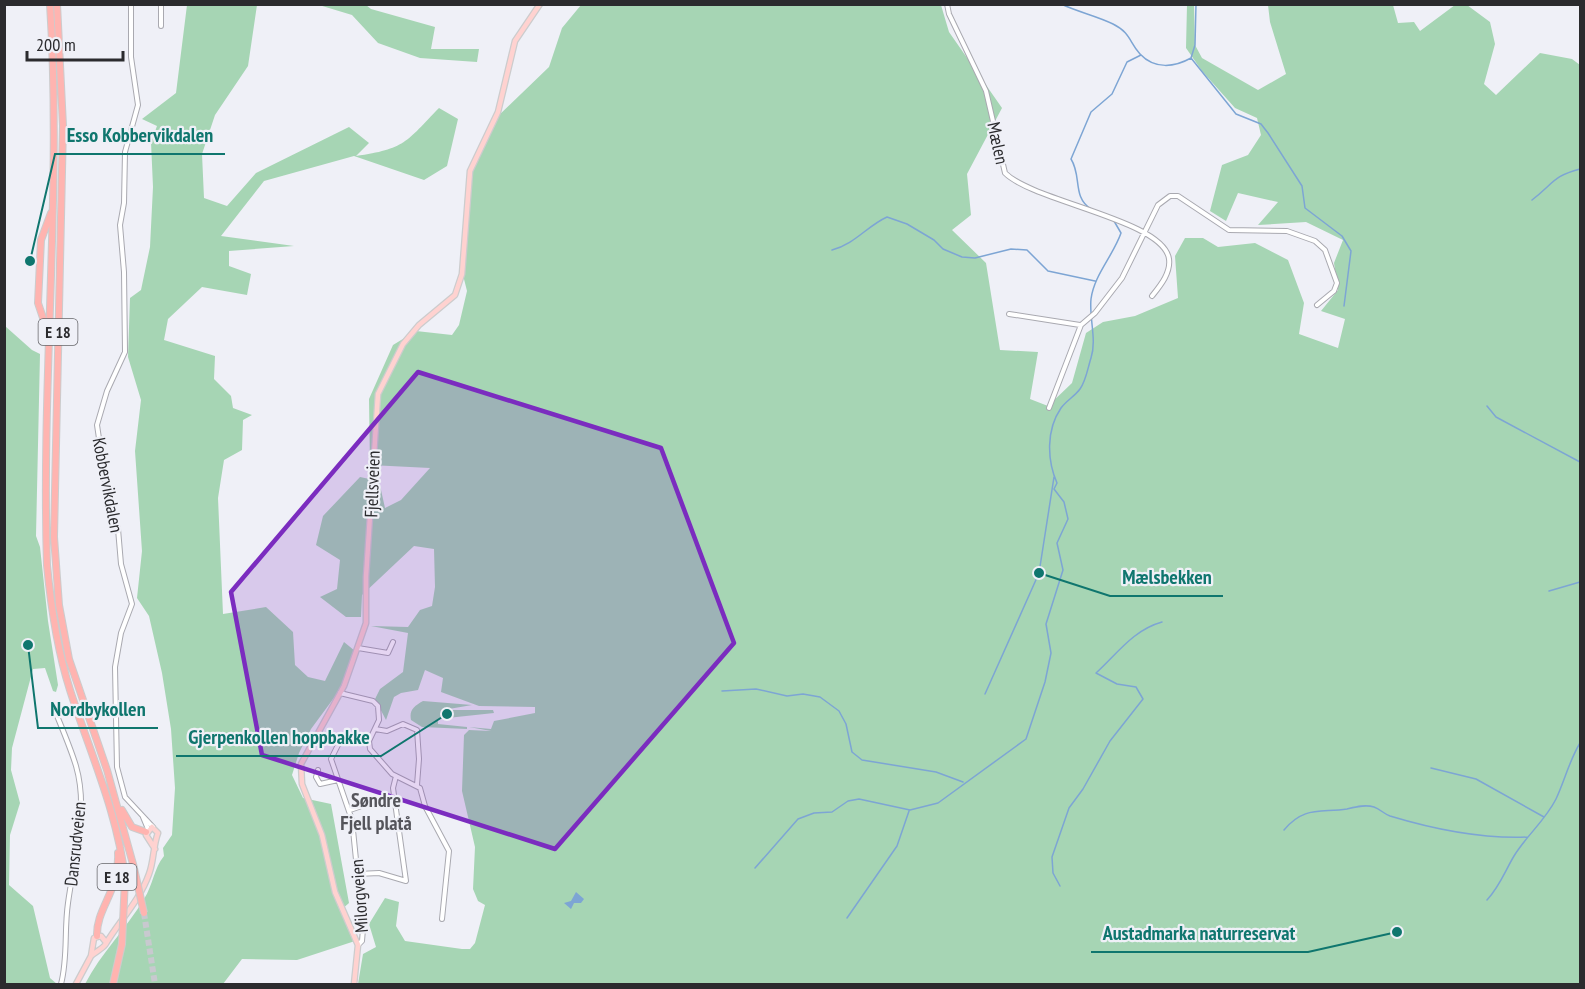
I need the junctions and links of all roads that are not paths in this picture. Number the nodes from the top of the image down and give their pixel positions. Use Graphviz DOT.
graph roads {
  1 [pos="50,4"];
  2 [pos="57,4"];
  3 [pos="131,4"];
  4 [pos="161,4"];
  5 [pos="540,4"];
  6 [pos="947,4"];
  7 [pos="161,26"];
  8 [pos="54,193"];
  9 [pos="1146,233"];
  10 [pos="1152,296"];
  11 [pos="1317,305"];
  12 [pos="1009,314"];
  13 [pos="1081,325"];
  14 [pos="50,361"];
  15 [pos="1048,408"];
  16 [pos="393,642"];
  17 [pos="358,648"];
  18 [pos="340,693"];
  19 [pos="53,706"];
  20 [pos="375,729"];
  21 [pos="370,738"];
  22 [pos="107,770"];
  23 [pos="318,770"];
  24 [pos="396,776"];
  25 [pos="338,780"];
  26 [pos="417,785"];
  27 [pos="394,795"];
  28 [pos="350,810"];
  29 [pos="112,814"];
  30 [pos="149,829"];
  31 [pos="154,838"];
  32 [pos="358,874"];
  33 [pos="144,913"];
  34 [pos="442,919"];
  35 [pos="102,938"];
  36 [pos="358,945"];
  37 [pos="96,947"];
  38 [pos="61,984"];
  39 [pos="76,984"];
  40 [pos="113,984"];
  41 [pos="354,984"];
  1 -- 8 [label="highway, E 18"];
  2 -- 22 [label="highway, E 18"];
  3 -- 30 [label="street, Kobbervikdalen"];
  4 -- 7 [label="street"];
  5 -- 17 [label="main road, Fjellsveien"];
  6 -- 9 [label="street, Mælen"];
  8 -- 14 [label="highway, E 18"];
  8 -- 14 [label="highway"];
  9 -- 10 [label="street"];
  9 -- 11 [label="street"];
  9 -- 13 [label="street"];
  12 -- 13 [label="street"];
  13 -- 15 [label="street"];
  14 -- 29 [label="highway, E 18"];
  16 -- 17 [label="street"];
  17 -- 18 [label="main road, Fjellsveien"];
  18 -- 20 [label="street"];
  18 -- 36 [label="main road, Fjellsveien"];
  19 -- 38 [label="street, Dansrudveien"];
  20 -- 21 [label="street"];
  20 -- 26 [label="street"];
  21 -- 24 [label="street"];
  21 -- 25 [label="street, Milorgveien"];
  22 -- 30 [label="highway, E 18"];
  22 -- 33 [label="highway, E 18, bridge"];
  23 -- 25 [label="street"];
  24 -- 26 [label="street"];
  24 -- 27 [label="street"];
  25 -- 28 [label="street, Milorgveien"];
  26 -- 34 [label="street"];
  27 -- 28 [label="street"];
  27 -- 32 [label="street"];
  28 -- 32 [label="street, Milorgveien"];
  29 -- 35 [label="highway, E 18"];
  29 -- 40 [label="highway, E 18, bridge"];
  30 -- 31 [label="main road"];
  30 -- 31 [label="main road"];
  31 -- 35 [label="main road"];
  32 -- 36 [label="street, Milorgveien"];
  35 -- 37 [label="main road"];
  35 -- 37 [label="main road"];
  36 -- 41 [label="main road, Fjellsveien"];
  37 -- 39 [label="main road"];
}
